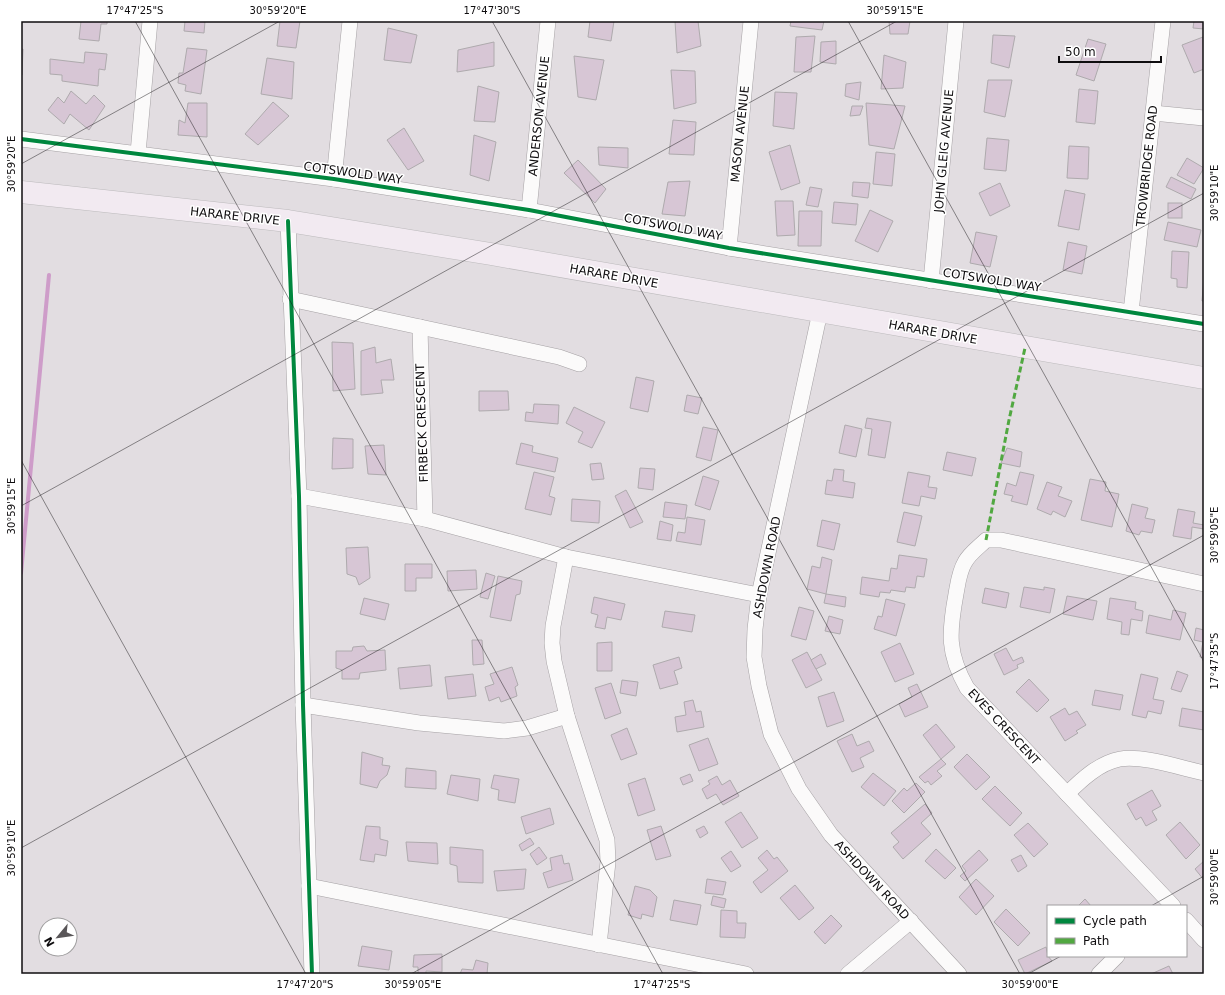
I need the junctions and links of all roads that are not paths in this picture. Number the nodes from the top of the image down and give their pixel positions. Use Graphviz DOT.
graph roads {
  1 [pos="150,21"];
  2 [pos="350,21"];
  3 [pos="548,21"];
  4 [pos="752,21"];
  5 [pos="956,21"];
  6 [pos="1163,21"];
  7 [pos="1153,113"];
  8 [pos="1204,118"];
  9 [pos="21,139"];
  10 [pos="138,153"];
  11 [pos="334,179"];
  12 [pos="21,192"];
  13 [pos="529,210"];
  14 [pos="288,221"];
  15 [pos="728,248"];
  16 [pos="931,281"];
  17 [pos="290,299"];
  18 [pos="820,312"];
  19 [pos="1131,312"];
  20 [pos="1204,324"];
  21 [pos="420,327"];
  22 [pos="579,364"];
  23 [pos="1204,378"];
  24 [pos="299,496"];
  25 [pos="425,519"];
  26 [pos="566,557"];
  27 [pos="1204,584"];
  28 [pos="760,595"];
  29 [pos="303,705"];
  30 [pos="567,716"];
  31 [pos="1204,773"];
  32 [pos="1067,794"];
  33 [pos="309,886"];
  34 [pos="1171,905"];
  35 [pos="911,921"];
  36 [pos="1187,921"];
  37 [pos="1204,940"];
  38 [pos="598,945"];
  39 [pos="1116,957"];
  40 [pos="312,974"];
  41 [pos="746,974"];
  42 [pos="848,974"];
  43 [pos="959,974"];
  44 [pos="1099,974"];
  1 -- 10 [label="street"];
  2 -- 11 [label="street"];
  3 -- 13 [label="street, ANDERSON AVENUE"];
  4 -- 15 [label="street, MASON AVENUE"];
  5 -- 16 [label="street, JOHN GLEIG AVENUE"];
  6 -- 7 [label="street, TROWBRIDGE ROAD"];
  7 -- 8 [label="street"];
  7 -- 19 [label="street, TROWBRIDGE ROAD"];
  9 -- 10 [label="street, COTSWOLD WAY"];
  10 -- 11 [label="street, COTSWOLD WAY"];
  11 -- 13 [label="street, COTSWOLD WAY"];
  12 -- 14 [label="main road, HARARE DRIVE"];
  13 -- 15 [label="street, COTSWOLD WAY"];
  14 -- 17 [label="street"];
  14 -- 18 [label="main road, HARARE DRIVE"];
  15 -- 16 [label="street, COTSWOLD WAY"];
  16 -- 19 [label="street, COTSWOLD WAY"];
  17 -- 21 [label="street"];
  17 -- 24 [label="street"];
  18 -- 23 [label="main road, HARARE DRIVE"];
  18 -- 28 [label="street, ASHDOWN ROAD"];
  19 -- 20 [label="street, COTSWOLD WAY"];
  21 -- 22 [label="street"];
  21 -- 25 [label="street, FIRBECK CRESCENT"];
  24 -- 25 [label="street"];
  24 -- 29 [label="street"];
  25 -- 26 [label="street"];
  26 -- 28 [label="street"];
  26 -- 30 [label="street"];
  27 -- 32 [label="street, EVES CRESCENT"];
  28 -- 35 [label="street, ASHDOWN ROAD"];
  29 -- 30 [label="street"];
  29 -- 33 [label="street"];
  30 -- 38 [label="street"];
  31 -- 32 [label="street"];
  32 -- 34 [label="street, EVES CRESCENT"];
  33 -- 38 [label="street"];
  33 -- 40 [label="street"];
  35 -- 42 [label="street"];
  35 -- 43 [label="street, ASHDOWN ROAD"];
  36 -- 37 [label="street"];
  38 -- 41 [label="street"];
  39 -- 44 [label="street"];
}
